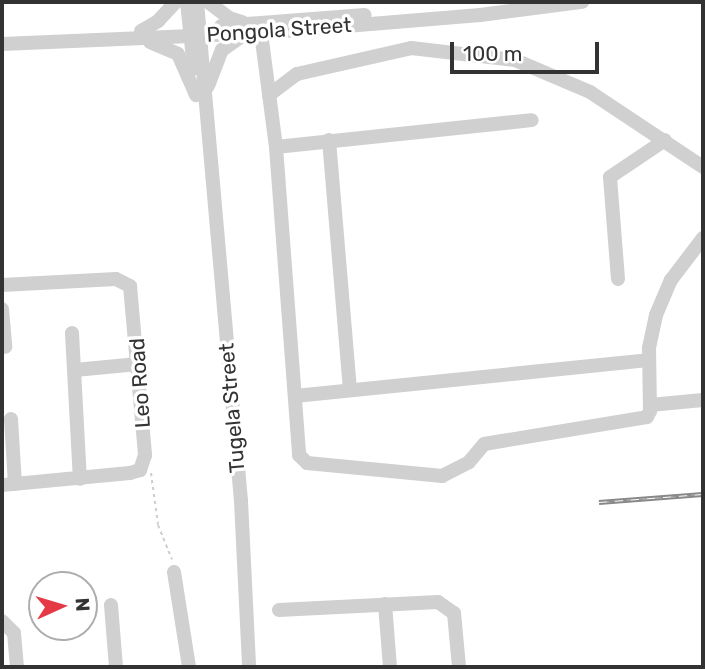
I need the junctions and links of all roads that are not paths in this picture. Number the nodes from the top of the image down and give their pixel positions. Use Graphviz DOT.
graph roads {
  1 [pos="176,2"];
  2 [pos="187,2"];
  3 [pos="197,2"];
  4 [pos="208,2"];
  5 [pos="582,2"];
  6 [pos="343,15"];
  7 [pos="251,30"];
  8 [pos="195,32"];
  9 [pos="141,35"];
  10 [pos="2,38"];
  11 [pos="2,44"];
  12 [pos="269,95"];
  13 [pos="201,99"];
  14 [pos="532,120"];
  15 [pos="328,140"];
  16 [pos="665,140"];
  17 [pos="276,147"];
  18 [pos="703,167"];
  19 [pos="703,238"];
  20 [pos="618,279"];
  21 [pos="2,285"];
  22 [pos="2,309"];
  23 [pos="72,333"];
  24 [pos="5,347"];
  25 [pos="648,360"];
  26 [pos="138,364"];
  27 [pos="75,370"];
  28 [pos="350,388"];
  29 [pos="295,396"];
  30 [pos="703,400"];
  31 [pos="650,405"];
  32 [pos="11,419"];
  33 [pos="80,479"];
  34 [pos="8,484"];
  35 [pos="174,572"];
  36 [pos="385,604"];
  37 [pos="111,605"];
  38 [pos="279,610"];
  39 [pos="2,621"];
  40 [pos="17,667"];
  41 [pos="116,667"];
  42 [pos="189,667"];
  43 [pos="249,667"];
  44 [pos="390,667"];
  45 [pos="459,667"];
  1 -- 9 [label="street"];
  2 -- 8 [label="street, Tugela Street"];
  3 -- 8 [label="street, Tugela Street"];
  4 -- 7 [label="street"];
  5 -- 6 [label="street, Pongola Street"];
  6 -- 7 [label="street, Pongola Street"];
  7 -- 8 [label="street, Pongola Street"];
  7 -- 12 [label="street"];
  7 -- 13 [label="street"];
  8 -- 9 [label="street, Pongola Street"];
  8 -- 13 [label="street, Tugela Street"];
  9 -- 10 [label="street, Pongola Street"];
  9 -- 11 [label="street, Pongola Street"];
  9 -- 13 [label="street"];
  12 -- 16 [label="street"];
  12 -- 17 [label="street"];
  13 -- 43 [label="street, Tugela Street"];
  14 -- 15 [label="street"];
  15 -- 17 [label="street"];
  15 -- 28 [label="street"];
  16 -- 18 [label="street"];
  16 -- 20 [label="street"];
  17 -- 29 [label="street"];
  19 -- 25 [label="street"];
  21 -- 26 [label="street, Leo Road"];
  22 -- 24 [label="street"];
  23 -- 27 [label="street"];
  25 -- 28 [label="street"];
  25 -- 31 [label="street"];
  26 -- 27 [label="street"];
  26 -- 33 [label="street, Leo Road"];
  27 -- 33 [label="street"];
  28 -- 29 [label="street"];
  29 -- 31 [label="street"];
  30 -- 31 [label="street"];
  32 -- 34 [label="street"];
  33 -- 34 [label="street"];
  35 -- 42 [label="street"];
  36 -- 38 [label="street"];
  36 -- 44 [label="street"];
  36 -- 45 [label="street"];
  37 -- 41 [label="street"];
  39 -- 40 [label="street"];
}
